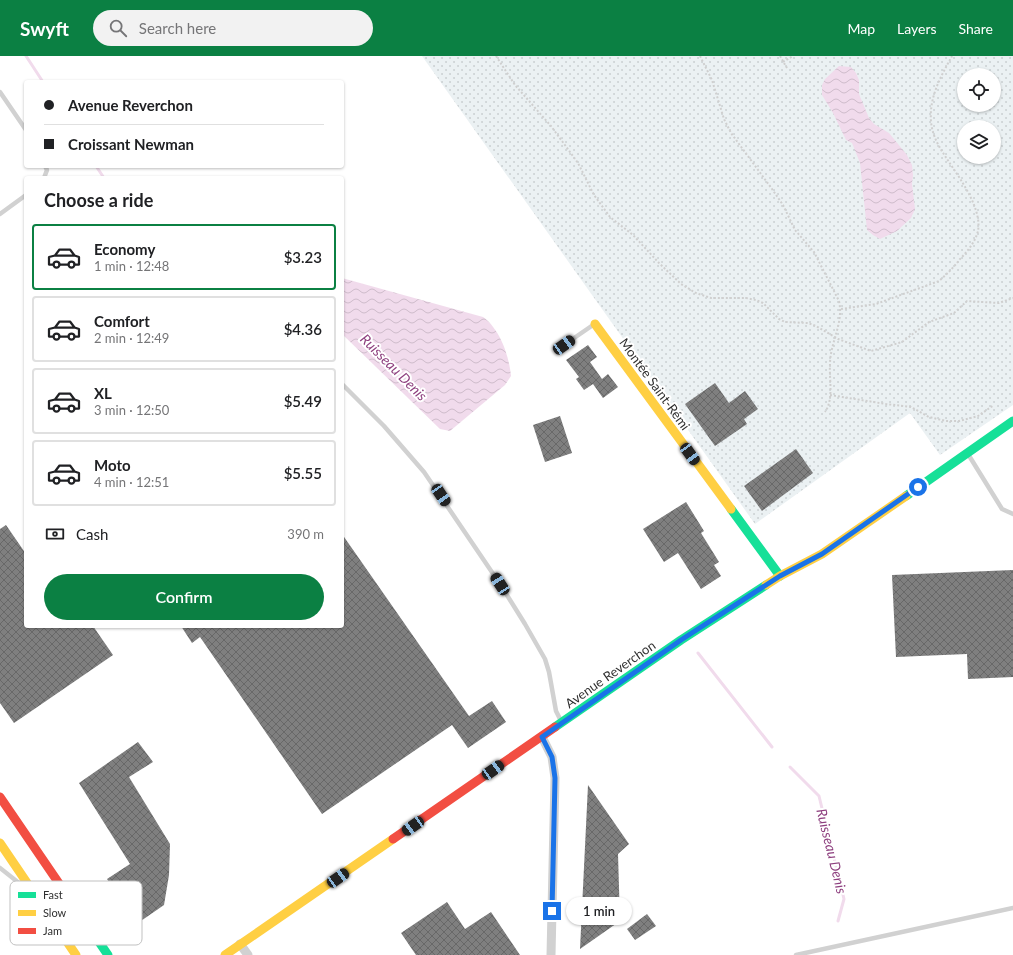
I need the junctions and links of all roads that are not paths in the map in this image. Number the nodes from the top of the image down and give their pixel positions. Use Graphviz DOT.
graph roads {
  1 [pos="0,92"];
  2 [pos="24,127"];
  3 [pos="24,196"];
  4 [pos="0,214"];
  5 [pos="595,324"];
  6 [pos="564,345"];
  7 [pos="344,386"];
  8 [pos="1013,421"];
  9 [pos="967,453"];
  10 [pos="1013,514"];
  11 [pos="780,576"];
  12 [pos="562,723"];
  13 [pos="542,737"];
  14 [pos="0,797"];
  15 [pos="0,843"];
  16 [pos="0,868"];
  17 [pos="16,881"];
  18 [pos="25,881"];
  19 [pos="57,881"];
  20 [pos="1013,908"];
  21 [pos="240,944"];
  22 [pos="69,945"];
  23 [pos="101,945"];
  24 [pos="76,955"];
  25 [pos="108,955"];
  26 [pos="225,955"];
  27 [pos="248,955"];
  28 [pos="551,955"];
  29 [pos="796,955"];
  1 -- 2 [label="lane"];
  3 -- 4 [label="lane"];
  5 -- 6 [label="lane"];
  5 -- 11 [label="street, Montée Saint-Rémi"];
  7 -- 12 [label="lane"];
  8 -- 9 [label="street, Avenue Reverchon"];
  9 -- 10 [label="lane"];
  9 -- 11 [label="street, Avenue Reverchon"];
  11 -- 12 [label="street, Avenue Reverchon"];
  12 -- 13 [label="street, Avenue Reverchon"];
  13 -- 21 [label="street, Avenue Reverchon"];
  13 -- 28 [label="street"];
  14 -- 19 [label="street"];
  15 -- 18 [label="street"];
  16 -- 17 [label="lane"];
  20 -- 29 [label="lane"];
  21 -- 26 [label="street, Avenue Reverchon"];
  21 -- 27 [label="street"];
  22 -- 24 [label="street"];
  23 -- 25 [label="street"];
}
